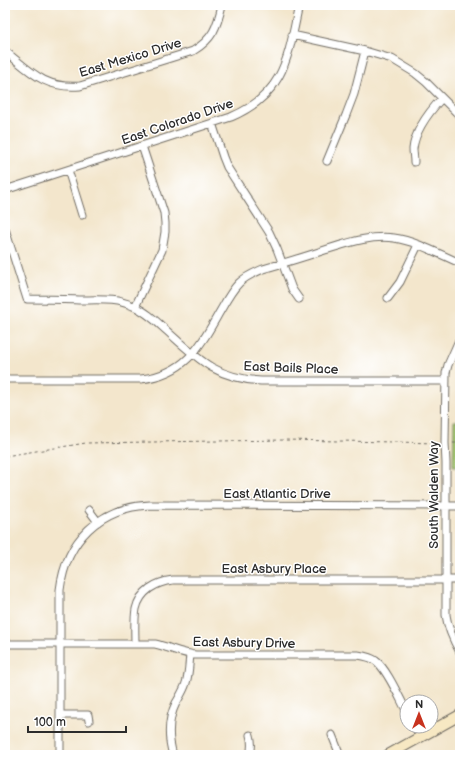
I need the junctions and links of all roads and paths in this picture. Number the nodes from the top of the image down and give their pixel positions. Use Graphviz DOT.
graph roads {
  1 [pos="222,5"];
  2 [pos="299,5"];
  3 [pos="292,35"];
  4 [pos="5,51"];
  5 [pos="366,51"];
  6 [pos="442,98"];
  7 [pos="460,116"];
  8 [pos="212,123"];
  9 [pos="142,146"];
  10 [pos="327,161"];
  11 [pos="414,162"];
  12 [pos="68,170"];
  13 [pos="5,190"];
  14 [pos="82,215"];
  15 [pos="5,229"];
  16 [pos="418,245"];
  17 [pos="282,263"];
  18 [pos="460,263"];
  19 [pos="388,298"];
  20 [pos="299,299"];
  21 [pos="135,306"];
  22 [pos="460,338"];
  23 [pos="193,354"];
  24 [pos="5,379"];
  25 [pos="446,381"];
  26 [pos="438,443"];
  27 [pos="450,443"];
  28 [pos="460,443"];
  29 [pos="5,456"];
  30 [pos="446,506"];
  31 [pos="460,506"];
  32 [pos="89,510"];
  33 [pos="98,522"];
  34 [pos="445,580"];
  35 [pos="460,580"];
  36 [pos="5,644"];
  37 [pos="60,644"];
  38 [pos="135,644"];
  39 [pos="460,652"];
  40 [pos="190,654"];
  41 [pos="399,698"];
  42 [pos="60,715"];
  43 [pos="460,715"];
  44 [pos="88,721"];
  45 [pos="419,734"];
  46 [pos="250,735"];
  47 [pos="332,735"];
  48 [pos="421,737"];
  49 [pos="60,755"];
  50 [pos="173,755"];
  51 [pos="250,755"];
  52 [pos="340,755"];
  53 [pos="388,755"];
  1 -- 4 [label="street, East Mexico Drive"];
  2 -- 3 [label="street, East Colorado Drive"];
  3 -- 5 [label="street"];
  3 -- 8 [label="street, East Colorado Drive"];
  5 -- 6 [label="street"];
  5 -- 10 [label="street"];
  6 -- 7 [label="street"];
  6 -- 11 [label="street"];
  8 -- 9 [label="street, East Colorado Drive"];
  8 -- 17 [label="street"];
  9 -- 12 [label="street, East Colorado Drive"];
  9 -- 21 [label="street"];
  12 -- 13 [label="street, East Colorado Drive"];
  12 -- 14 [label="street"];
  15 -- 21 [label="street, East Bails Place"];
  16 -- 17 [label="street"];
  16 -- 18 [label="street"];
  16 -- 19 [label="street"];
  17 -- 20 [label="street"];
  17 -- 23 [label="street"];
  21 -- 23 [label="street, East Bails Place"];
  22 -- 25 [label="street, South Walden Way"];
  23 -- 24 [label="street"];
  23 -- 25 [label="street, East Bails Place"];
  25 -- 30 [label="street, South Walden Way"];
  26 -- 29 [label="path"];
  27 -- 28 [label="path"];
  30 -- 31 [label="street, East Atlantic Drive"];
  30 -- 33 [label="street, East Atlantic Drive"];
  30 -- 34 [label="street, South Walden Way"];
  32 -- 33 [label="street"];
  33 -- 37 [label="street, East Atlantic Drive"];
  34 -- 35 [label="street, East Asbury Place"];
  34 -- 38 [label="street, East Asbury Place"];
  34 -- 39 [label="street, South Walden Way"];
  36 -- 37 [label="street, East Asbury Drive"];
  37 -- 38 [label="street, East Asbury Drive"];
  37 -- 42 [label="street, East Atlantic Drive"];
  38 -- 40 [label="street, East Asbury Drive"];
  40 -- 41 [label="street, East Asbury Drive"];
  40 -- 50 [label="street"];
  42 -- 44 [label="street"];
  42 -- 49 [label="street, East Atlantic Drive"];
  43 -- 48 [label="street"];
  45 -- 48 [label="street"];
  46 -- 51 [label="street"];
  47 -- 52 [label="street"];
  48 -- 53 [label="street"];
}
